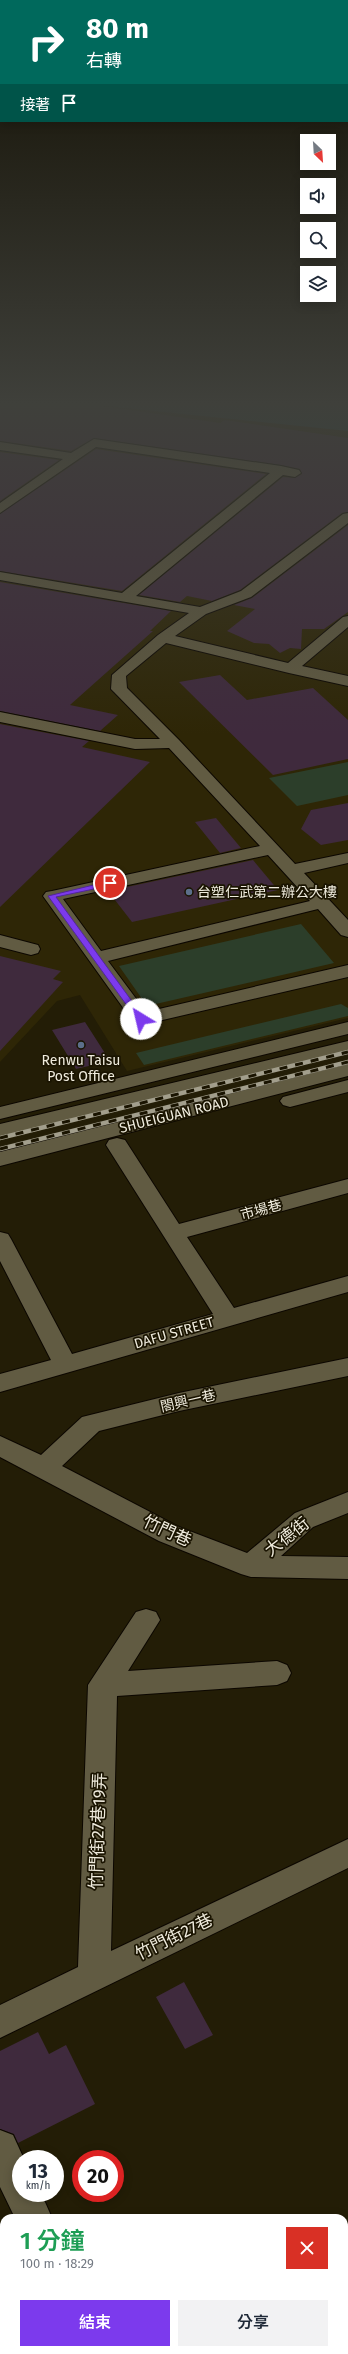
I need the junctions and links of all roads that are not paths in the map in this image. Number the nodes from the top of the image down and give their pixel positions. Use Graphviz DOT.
graph roads {
  1 [pos="226,515"];
  2 [pos="348,517"];
  3 [pos="0,576"];
  4 [pos="125,598"];
  5 [pos="201,611"];
  6 [pos="348,620"];
  7 [pos="162,638"];
  8 [pos="290,668"];
  9 [pos="348,681"];
  10 [pos="0,717"];
  11 [pos="173,743"];
  12 [pos="272,848"];
  13 [pos="348,858"];
  14 [pos="292,870"];
  15 [pos="322,903"];
  16 [pos="348,931"];
  17 [pos="0,941"];
  18 [pos="31,949"];
  19 [pos="96,958"];
  20 [pos="348,972"];
  21 [pos="348,1028"];
  22 [pos="348,1047"];
  23 [pos="348,1070"];
  24 [pos="348,1086"];
  25 [pos="0,1113"];
  26 [pos="0,1131"];
  27 [pos="117,1144"];
  28 [pos="0,1159"];
  29 [pos="0,1174"];
  30 [pos="348,1186"];
  31 [pos="174,1233"];
  32 [pos="0,1239"];
  33 [pos="348,1284"];
  34 [pos="228,1318"];
  35 [pos="65,1364"];
  36 [pos="348,1367"];
  37 [pos="0,1383"];
  38 [pos="0,1445"];
  39 [pos="44,1468"];
  40 [pos="348,1502"];
  41 [pos="251,1566"];
  42 [pos="348,1568"];
  43 [pos="146,1620"];
  44 [pos="277,1673"];
  45 [pos="103,1685"];
  46 [pos="348,1853"];
  47 [pos="94,1977"];
  48 [pos="0,2022"];
  49 [pos="0,2148"];
  50 [pos="12,2173"];
  51 [pos="26,2202"];
  52 [pos="32,2214"];
  1 -- 4 [label="street"];
  2 -- 5 [label="street"];
  3 -- 4 [label="street"];
  4 -- 5 [label="street"];
  5 -- 7 [label="street"];
  6 -- 8 [label="street"];
  7 -- 8 [label="street"];
  7 -- 11 [label="street"];
  8 -- 9 [label="street"];
  10 -- 11 [label="street"];
  11 -- 12 [label="street"];
  12 -- 14 [label="street"];
  12 -- 19 [label="street"];
  13 -- 14 [label="street"];
  14 -- 15 [label="street"];
  15 -- 16 [label="street"];
  15 -- 19 [label="street"];
  17 -- 18 [label="street"];
  19 -- 20 [label="street"];
  21 -- 25 [label="street"];
  22 -- 26 [label="street, SHUEIGUAN ROAD"];
  23 -- 28 [label="street, SHUEIGUAN ROAD"];
  24 -- 27 [label="street, SHUEIGUAN ROAD"];
  27 -- 29 [label="street, SHUEIGUAN ROAD"];
  27 -- 31 [label="street"];
  30 -- 31 [label="street, 市場巷"];
  31 -- 34 [label="street"];
  32 -- 35 [label="street"];
  33 -- 34 [label="street, DAFU STREET"];
  34 -- 35 [label="street, DAFU STREET"];
  35 -- 37 [label="street, DAFU STREET"];
  36 -- 39 [label="street, 閤興一巷"];
  38 -- 39 [label="street, 竹門巷"];
  39 -- 41 [label="street, 竹門巷"];
  40 -- 41 [label="street, 大德街"];
  41 -- 42 [label="street, 竹門巷"];
  43 -- 45 [label="street"];
  44 -- 45 [label="street"];
  45 -- 47 [label="street, 竹門街27巷19弄"];
  46 -- 47 [label="street, 竹門街27巷"];
  47 -- 48 [label="street, 竹門街27巷"];
  49 -- 50 [label="street"];
  51 -- 52 [label="street"];
}
